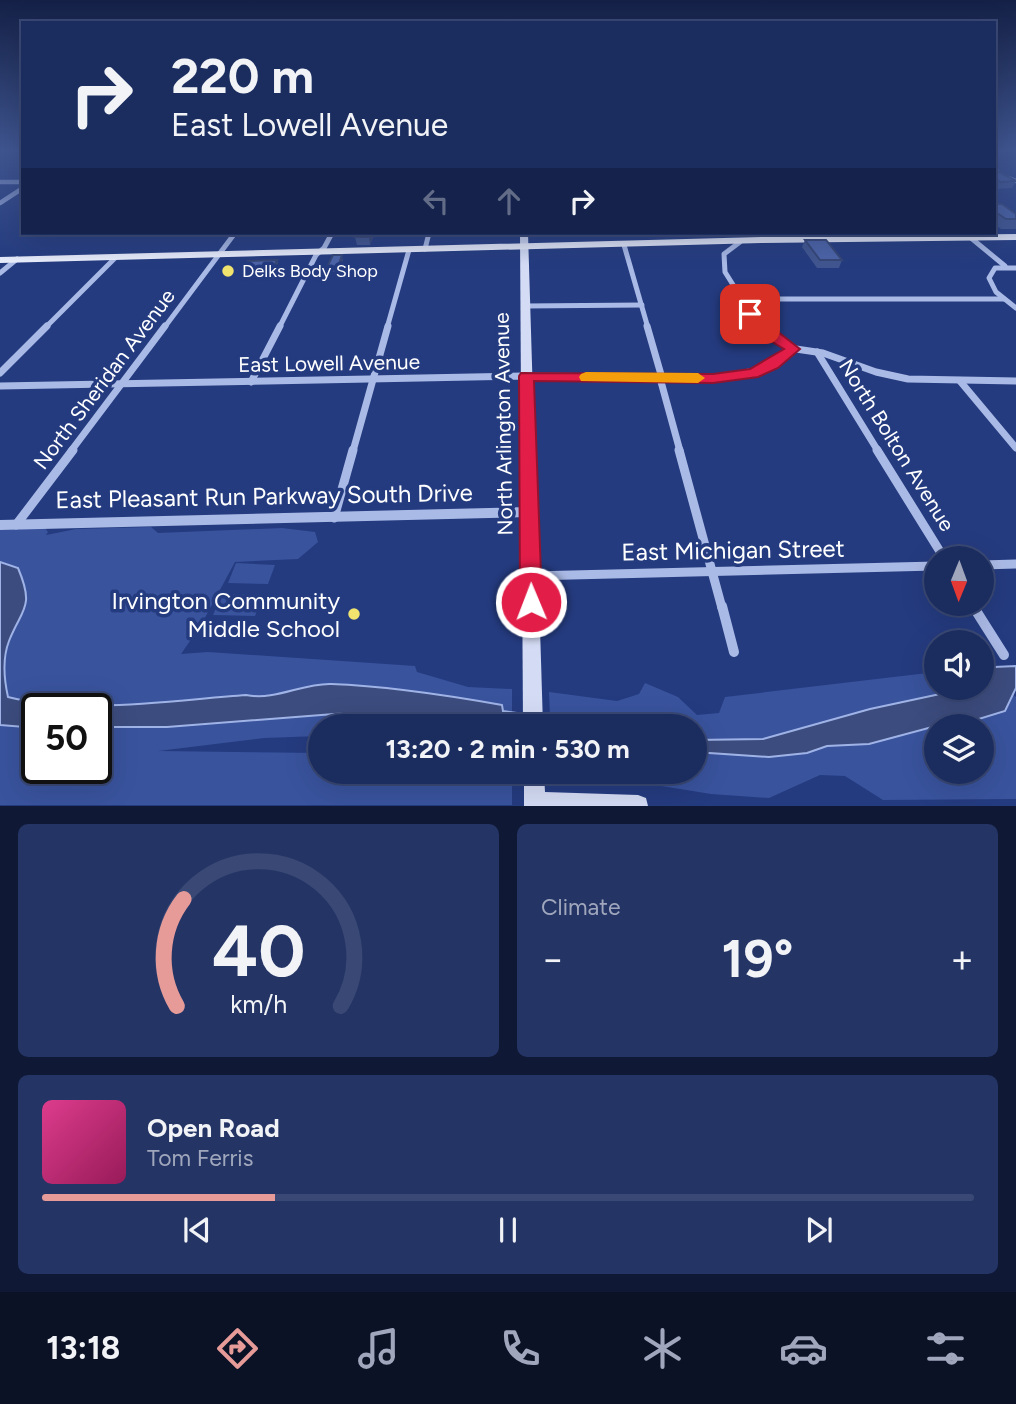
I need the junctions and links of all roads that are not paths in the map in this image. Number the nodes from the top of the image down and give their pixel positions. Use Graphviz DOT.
graph roads {
  1 [pos="21,189"];
  2 [pos="0,203"];
  3 [pos="233,235"];
  4 [pos="330,235"];
  5 [pos="428,235"];
  6 [pos="524,235"];
  7 [pos="750,235"];
  8 [pos="968,235"];
  9 [pos="1013,236"];
  10 [pos="742,242"];
  11 [pos="624,245"];
  12 [pos="524,247"];
  13 [pos="425,249"];
  14 [pos="409,250"];
  15 [pos="320,252"];
  16 [pos="219,254"];
  17 [pos="116,257"];
  18 [pos="17,259"];
  19 [pos="0,260"];
  20 [pos="1006,267"];
  21 [pos="1016,268"];
  22 [pos="0,273"];
  23 [pos="741,299"];
  24 [pos="1003,299"];
  25 [pos="642,305"];
  26 [pos="525,306"];
  27 [pos="1016,308"];
  28 [pos="793,349"];
  29 [pos="817,352"];
  30 [pos="0,373"];
  31 [pos="527,376"];
  32 [pos="661,378"];
  33 [pos="374,379"];
  34 [pos="960,381"];
  35 [pos="251,382"];
  36 [pos="1016,382"];
  37 [pos="122,384"];
  38 [pos="0,386"];
  39 [pos="1016,448"];
  40 [pos="529,512"];
  41 [pos="334,517"];
  42 [pos="0,525"];
  43 [pos="16,525"];
  44 [pos="937,546"];
  45 [pos="1016,564"];
  46 [pos="994,565"];
  47 [pos="924,566"];
  48 [pos="712,571"];
  49 [pos="530,576"];
  50 [pos="980,616"];
  51 [pos="734,652"];
  52 [pos="1004,655"];
  53 [pos="533,714"];
  54 [pos="534,784"];
  55 [pos="535,804"];
  56 [pos="638,806"];
  1 -- 2 [label="street"];
  3 -- 16 [label="street, North Sheridan Avenue"];
  4 -- 15 [label="street"];
  5 -- 13 [label="street"];
  6 -- 12 [label="main road"];
  7 -- 10 [label="street"];
  8 -- 9 [label="main road"];
  8 -- 10 [label="main road"];
  8 -- 20 [label="street"];
  10 -- 11 [label="main road"];
  10 -- 23 [label="street"];
  11 -- 12 [label="main road"];
  11 -- 25 [label="street"];
  12 -- 13 [label="main road"];
  12 -- 26 [label="main road, North Arlington Avenue"];
  13 -- 14 [label="main road"];
  14 -- 15 [label="main road"];
  14 -- 33 [label="street"];
  15 -- 16 [label="main road"];
  15 -- 35 [label="street"];
  16 -- 17 [label="main road"];
  16 -- 37 [label="street, North Sheridan Avenue"];
  17 -- 18 [label="main road"];
  17 -- 30 [label="street"];
  18 -- 19 [label="main road"];
  18 -- 22 [label="street"];
  20 -- 21 [label="street"];
  20 -- 24 [label="street"];
  23 -- 24 [label="street"];
  23 -- 28 [label="street"];
  24 -- 27 [label="street"];
  25 -- 26 [label="street"];
  25 -- 32 [label="street"];
  26 -- 31 [label="main road, North Arlington Avenue"];
  28 -- 29 [label="street"];
  28 -- 32 [label="street, East Lowell Avenue"];
  29 -- 34 [label="street"];
  29 -- 44 [label="street, North Bolton Avenue"];
  31 -- 32 [label="street, East Lowell Avenue"];
  31 -- 33 [label="street, East Lowell Avenue"];
  31 -- 40 [label="main road, North Arlington Avenue"];
  32 -- 48 [label="street"];
  33 -- 35 [label="street, East Lowell Avenue"];
  33 -- 41 [label="street"];
  34 -- 36 [label="street"];
  34 -- 39 [label="street"];
  35 -- 37 [label="street, East Lowell Avenue"];
  37 -- 38 [label="street, East Lowell Avenue"];
  37 -- 43 [label="street, North Sheridan Avenue"];
  40 -- 41 [label="street, East Pleasant Run Parkway South Drive"];
  40 -- 49 [label="main road, North Arlington Avenue"];
  41 -- 43 [label="street, East Pleasant Run Parkway South Drive"];
  42 -- 43 [label="street, East Pleasant Run Parkway South Drive"];
  45 -- 46 [label="street"];
  47 -- 48 [label="street, East Michigan Street"];
  48 -- 49 [label="street, East Michigan Street"];
  48 -- 51 [label="street"];
  49 -- 53 [label="main road, North Arlington Avenue"];
  50 -- 52 [label="street"];
  54 -- 55 [label="main road"];
  55 -- 56 [label="main road"];
}
